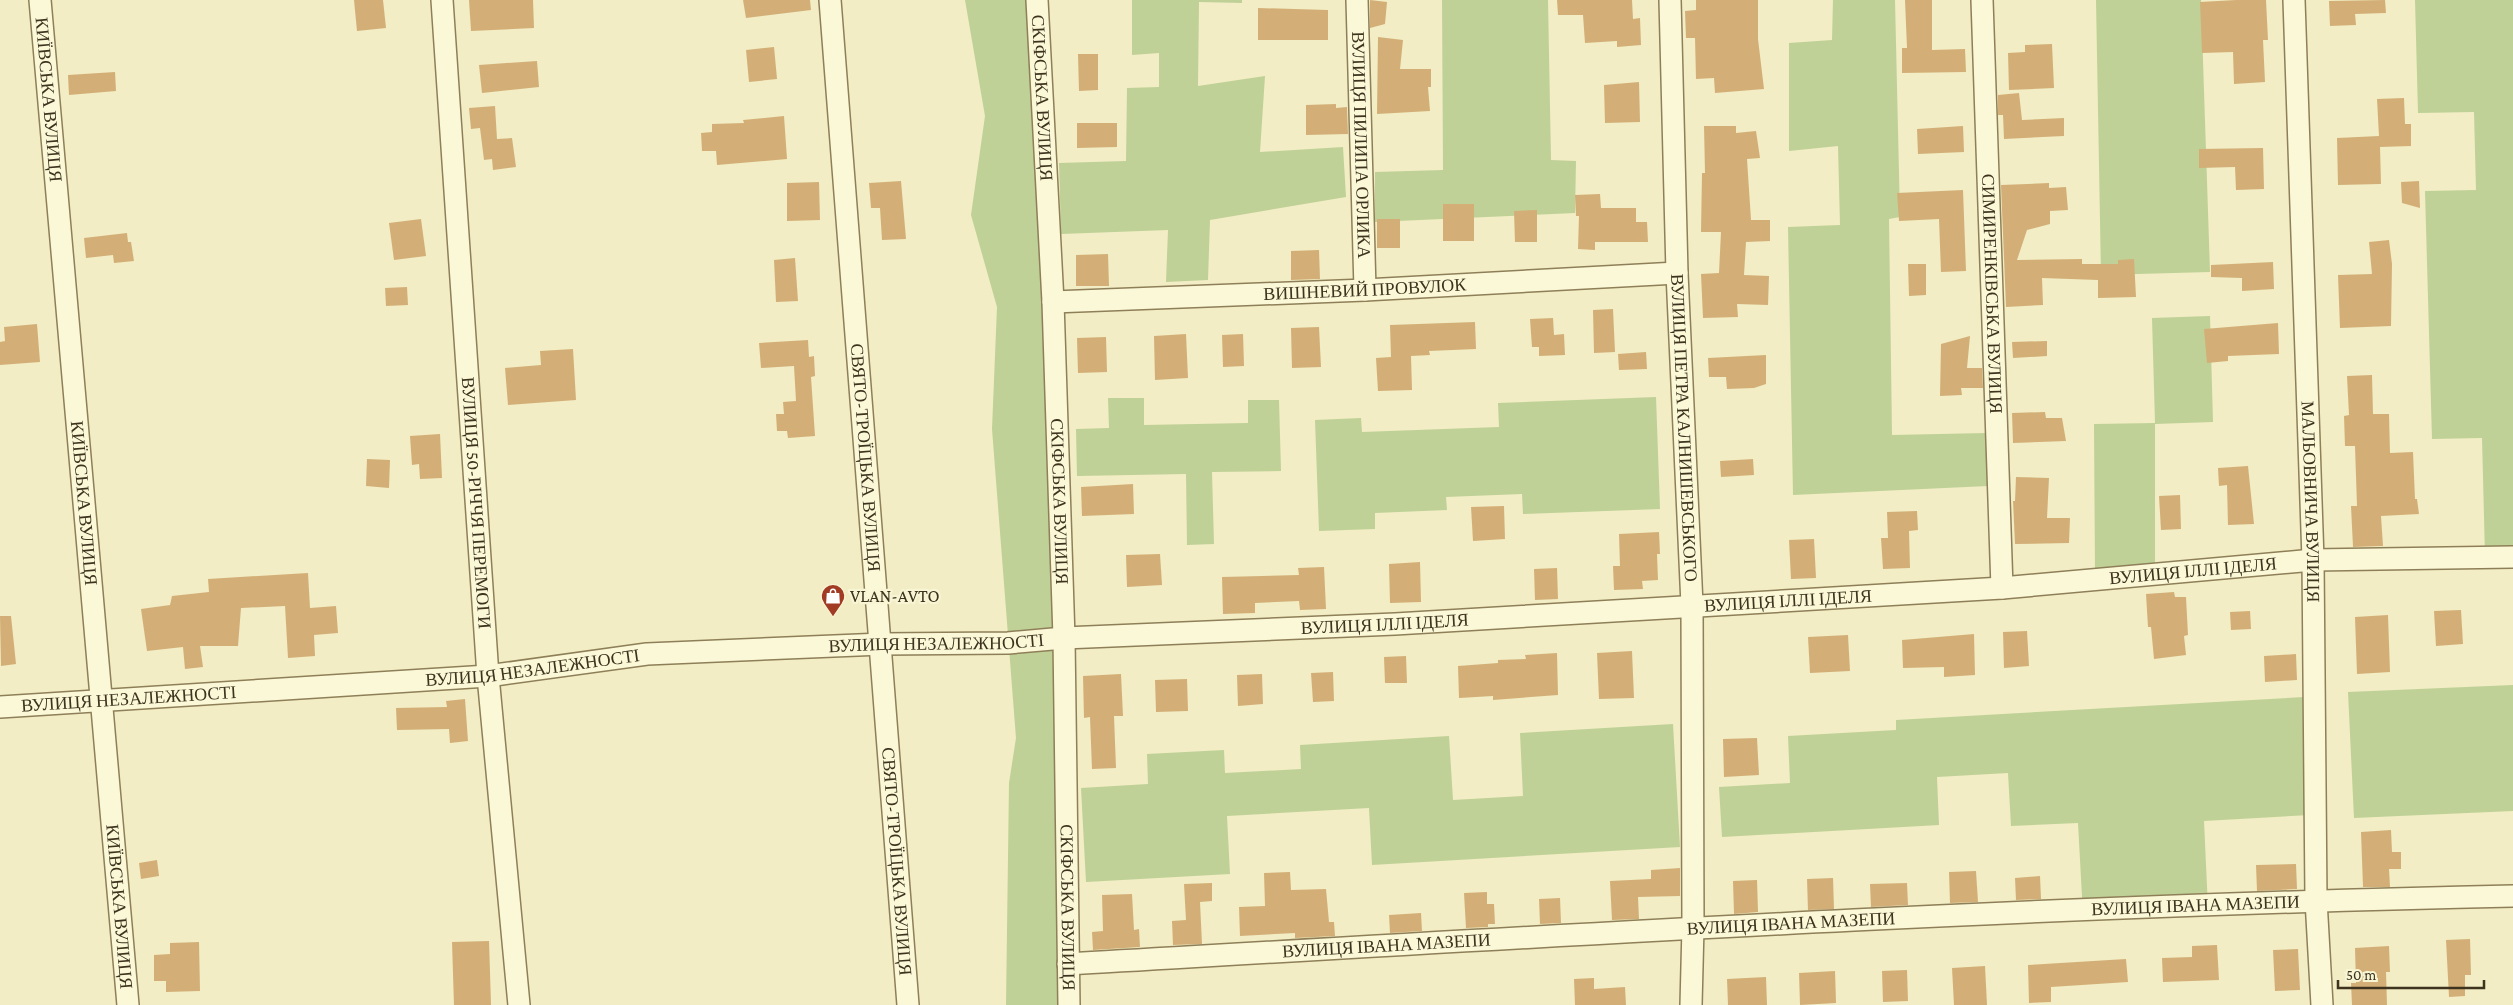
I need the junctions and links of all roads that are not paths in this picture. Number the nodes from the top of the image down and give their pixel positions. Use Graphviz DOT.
graph roads {
  1 [pos="40,0"];
  2 [pos="442,0"];
  3 [pos="830,0"];
  4 [pos="1037,0"];
  5 [pos="1357,0"];
  6 [pos="1670,0"];
  7 [pos="1982,0"];
  8 [pos="2294,0"];
  9 [pos="1677,273"];
  10 [pos="1365,290"];
  11 [pos="1053,302"];
  12 [pos="2513,557"];
  13 [pos="2313,560"];
  14 [pos="2002,588"];
  15 [pos="1692,605"];
  16 [pos="1064,638"];
  17 [pos="882,644"];
  18 [pos="488,676"];
  19 [pos="100,701"];
  20 [pos="0,707"];
  21 [pos="2513,896"];
  22 [pos="2316,900"];
  23 [pos="1693,927"];
  24 [pos="1068,964"];
  25 [pos="128,1005"];
  26 [pos="518,1005"];
  27 [pos="908,1005"];
  28 [pos="1069,1005"];
  29 [pos="1691,1005"];
  30 [pos="2322,1005"];
  1 -- 19 [label="street, КИЇВСЬКА ВУЛИЦЯ"];
  2 -- 18 [label="street, ВУЛИЦЯ 50-РІЧЧЯ ПЕРЕМОГИ"];
  3 -- 17 [label="street, СВЯТО-ТРОЇЦЬКА ВУЛИЦЯ"];
  4 -- 11 [label="street, СКІФСЬКА ВУЛИЦЯ"];
  5 -- 10 [label="street, ВУЛИЦЯ ПИЛИПА ОРЛИКА"];
  6 -- 9 [label="street, ВУЛИЦЯ ПЕТРА КАЛНИШЕВСЬКОГО"];
  7 -- 14 [label="street, СИМИРЕНКІВСЬКА ВУЛИЦЯ"];
  8 -- 13 [label="street, МАЛЬОВНИЧА ВУЛИЦЯ"];
  9 -- 10 [label="street, ВИШНЕВИЙ ПРОВУЛОК"];
  9 -- 15 [label="street, ВУЛИЦЯ ПЕТРА КАЛНИШЕВСЬКОГО"];
  10 -- 11 [label="street, ВИШНЕВИЙ ПРОВУЛОК"];
  11 -- 16 [label="street, СКІФСЬКА ВУЛИЦЯ"];
  12 -- 13 [label="street, ВУЛИЦЯ ІЛЛІ ІДЕЛЯ"];
  13 -- 14 [label="street, ВУЛИЦЯ ІЛЛІ ІДЕЛЯ"];
  13 -- 22 [label="street, МАЛЬОВНИЧА ВУЛИЦЯ"];
  14 -- 15 [label="street, ВУЛИЦЯ ІЛЛІ ІДЕЛЯ"];
  15 -- 16 [label="street, ВУЛИЦЯ ІЛЛІ ІДЕЛЯ"];
  15 -- 23 [label="street, ВУЛИЦЯ ПЕТРА КАЛНИШЕВСЬКОГО"];
  16 -- 17 [label="street, ВУЛИЦЯ НЕЗАЛЕЖНОСТІ"];
  16 -- 24 [label="street, СКІФСЬКА ВУЛИЦЯ"];
  17 -- 18 [label="street, ВУЛИЦЯ НЕЗАЛЕЖНОСТІ"];
  17 -- 27 [label="street, СВЯТО-ТРОЇЦЬКА ВУЛИЦЯ"];
  18 -- 19 [label="street, ВУЛИЦЯ НЕЗАЛЕЖНОСТІ"];
  18 -- 26 [label="street, ВУЛИЦЯ 50-РІЧЧЯ ПЕРЕМОГИ"];
  19 -- 20 [label="street, ВУЛИЦЯ НЕЗАЛЕЖНОСТІ"];
  19 -- 25 [label="street, КИЇВСЬКА ВУЛИЦЯ"];
  21 -- 22 [label="street, ВУЛИЦЯ ІВАНА МАЗЕПИ"];
  22 -- 23 [label="street, ВУЛИЦЯ ІВАНА МАЗЕПИ"];
  22 -- 30 [label="street, МАЛЬОВНИЧА ВУЛИЦЯ"];
  23 -- 24 [label="street, ВУЛИЦЯ ІВАНА МАЗЕПИ"];
  23 -- 29 [label="street, ВУЛИЦЯ ПЕТРА КАЛНИШЕВСЬКОГО"];
  24 -- 28 [label="street, СКІФСЬКА ВУЛИЦЯ"];
}
